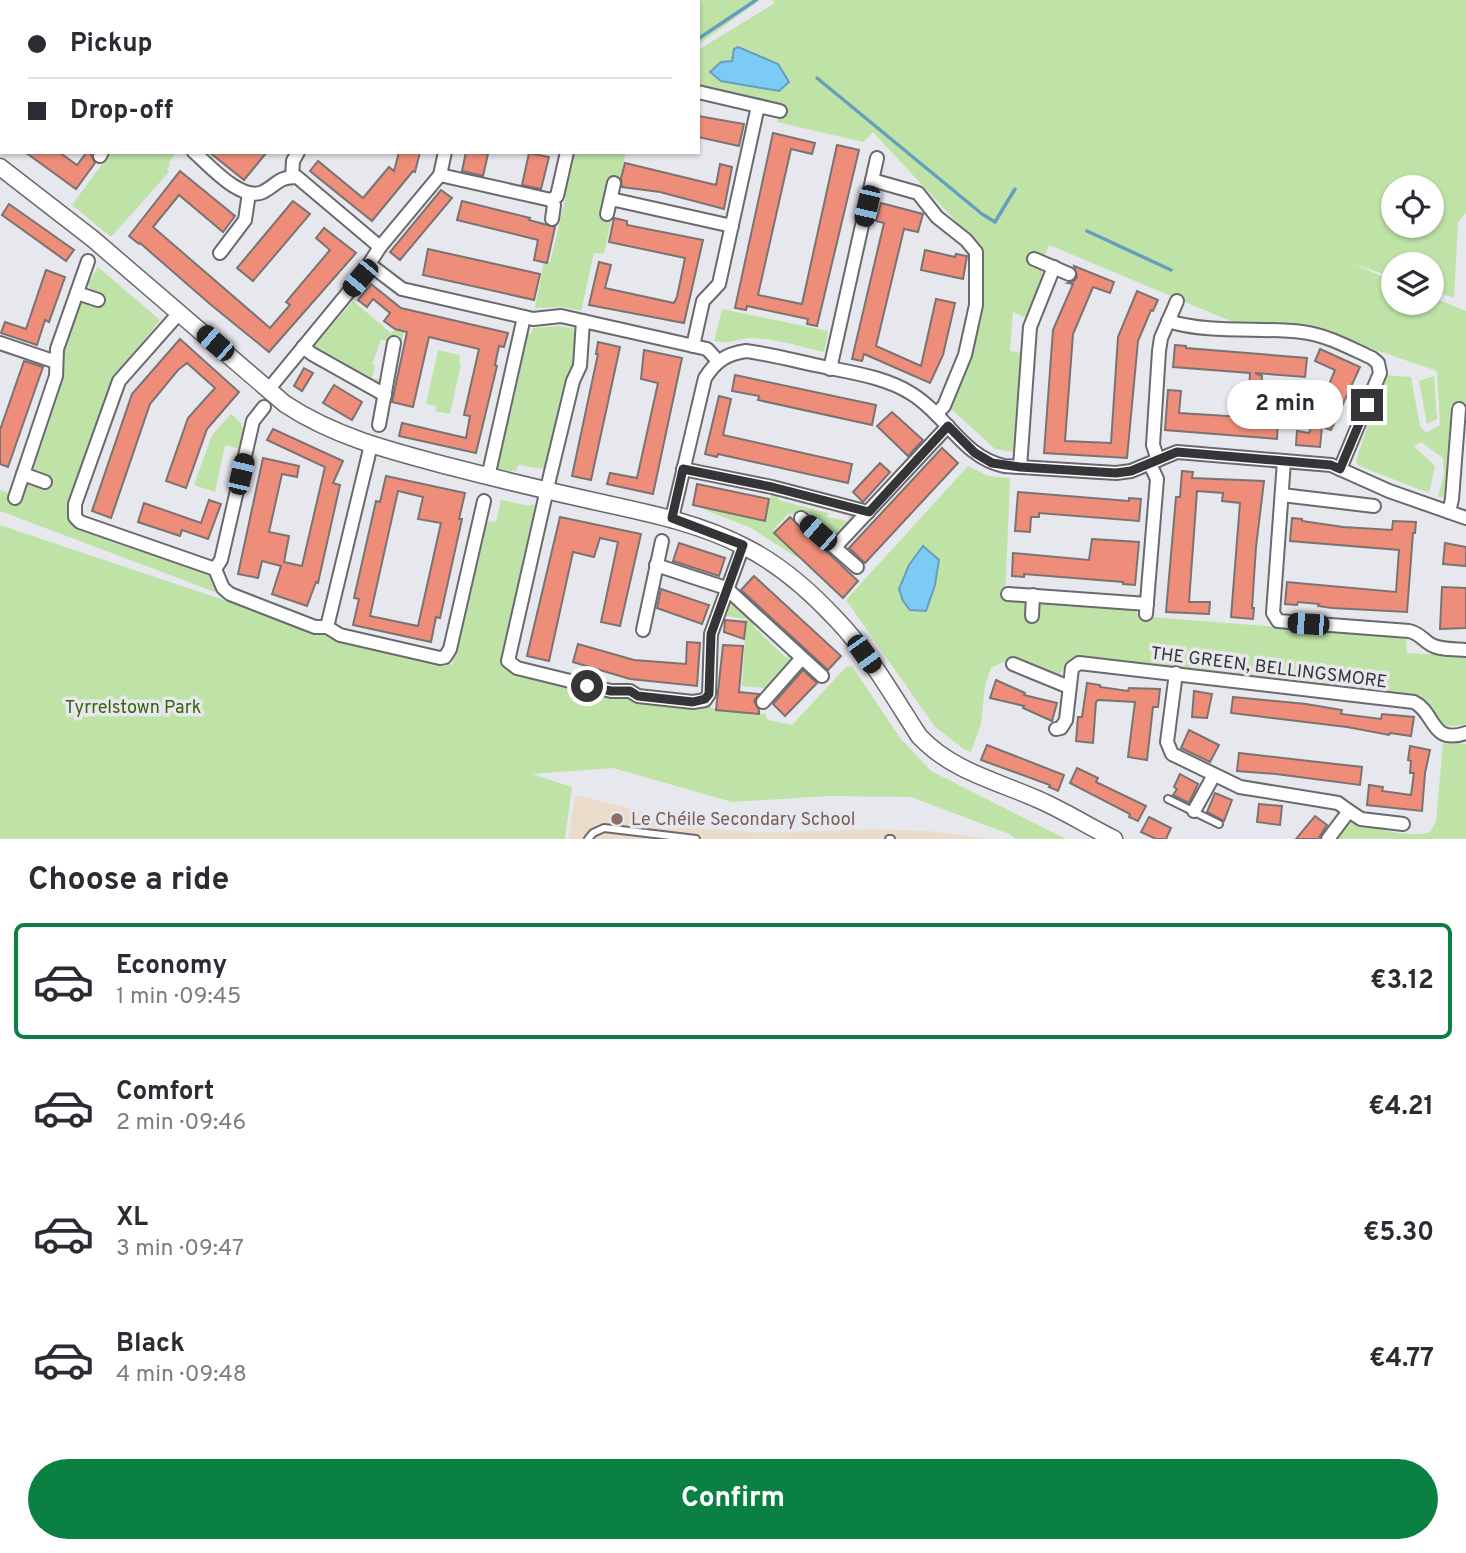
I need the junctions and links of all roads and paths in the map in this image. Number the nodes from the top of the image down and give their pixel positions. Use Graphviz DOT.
graph roads {
  1 [pos="700,92"];
  2 [pos="758,106"];
  3 [pos="780,111"];
  4 [pos="196,154"];
  5 [pos="297,154"];
  6 [pos="444,154"];
  7 [pos="567,154"];
  8 [pos="877,158"];
  9 [pos="2,172"];
  10 [pos="440,175"];
  11 [pos="292,177"];
  12 [pos="872,180"];
  13 [pos="614,183"];
  14 [pos="250,193"];
  15 [pos="611,199"];
  16 [pos="551,201"];
  17 [pos="607,214"];
  18 [pos="552,219"];
  19 [pos="732,226"];
  20 [pos="380,247"];
  21 [pos="220,253"];
  22 [pos="1034,259"];
  23 [pos="88,261"];
  24 [pos="369,264"];
  25 [pos="1054,267"];
  26 [pos="1069,274"];
  27 [pos="77,293"];
  28 [pos="98,300"];
  29 [pos="1177,301"];
  30 [pos="180,312"];
  31 [pos="524,317"];
  32 [pos="583,321"];
  33 [pos="1168,321"];
  34 [pos="0,343"];
  35 [pos="394,343"];
  36 [pos="693,346"];
  37 [pos="303,347"];
  38 [pos="718,361"];
  39 [pos="56,362"];
  40 [pos="830,369"];
  41 [pos="268,390"];
  42 [pos="385,395"];
  43 [pos="264,407"];
  44 [pos="1459,409"];
  45 [pos="936,414"];
  46 [pos="379,425"];
  47 [pos="1462,425"];
  48 [pos="948,426"];
  49 [pos="370,445"];
  50 [pos="1284,461"];
  51 [pos="1154,462"];
  52 [pos="1020,467"];
  53 [pos="683,469"];
  54 [pos="1340,469"];
  55 [pos="23,474"];
  56 [pos="488,477"];
  57 [pos="46,482"];
  58 [pos="546,490"];
  59 [pos="1282,495"];
  60 [pos="15,498"];
  61 [pos="484,500"];
  62 [pos="1374,506"];
  63 [pos="869,512"];
  64 [pos="1449,512"];
  65 [pos="672,518"];
  66 [pos="801,518"];
  67 [pos="1466,518"];
  68 [pos="662,541"];
  69 [pos="743,545"];
  70 [pos="835,548"];
  71 [pos="656,565"];
  72 [pos="857,567"];
  73 [pos="215,569"];
  74 [pos="726,588"];
  75 [pos="1008,594"];
  76 [pos="1033,595"];
  77 [pos="1032,616"];
  78 [pos="327,627"];
  79 [pos="642,630"];
  80 [pos="1466,650"];
  81 [pos="802,658"];
  82 [pos="1013,664"];
  83 [pos="1176,673"];
  84 [pos="822,676"];
  85 [pos="1069,687"];
  86 [pos="763,702"];
  87 [pos="1056,729"];
  88 [pos="1466,733"];
  89 [pos="1214,775"];
  90 [pos="1168,799"];
  91 [pos="1194,811"];
  92 [pos="1349,811"];
  93 [pos="1219,824"];
  94 [pos="1403,824"];
  95 [pos="588,839"];
  96 [pos="696,839"];
  97 [pos="1114,839"];
  98 [pos="1328,839"];
  1 -- 2 [label="street"];
  2 -- 3 [label="street"];
  2 -- 19 [label="street"];
  4 -- 14 [label="street"];
  5 -- 11 [label="street"];
  6 -- 10 [label="street"];
  7 -- 16 [label="street"];
  8 -- 12 [label="street"];
  9 -- 30 [label="street"];
  10 -- 16 [label="street"];
  10 -- 20 [label="street"];
  11 -- 14 [label="street"];
  11 -- 20 [label="street"];
  12 -- 40 [label="street"];
  12 -- 45 [label="street"];
  13 -- 15 [label="street"];
  14 -- 21 [label="street"];
  15 -- 17 [label="street"];
  15 -- 19 [label="street"];
  16 -- 18 [label="street"];
  19 -- 36 [label="street"];
  20 -- 24 [label="street"];
  22 -- 25 [label="street"];
  23 -- 27 [label="street"];
  24 -- 31 [label="street"];
  24 -- 37 [label="street"];
  25 -- 26 [label="street"];
  25 -- 52 [label="street"];
  27 -- 28 [label="street"];
  27 -- 39 [label="street"];
  29 -- 33 [label="street"];
  30 -- 41 [label="street"];
  30 -- 73 [label="street"];
  31 -- 32 [label="street"];
  31 -- 56 [label="street"];
  32 -- 36 [label="street"];
  32 -- 58 [label="street"];
  33 -- 51 [label="street"];
  33 -- 54 [label="street"];
  34 -- 39 [label="street"];
  35 -- 42 [label="street"];
  36 -- 38 [label="street"];
  37 -- 41 [label="street"];
  37 -- 42 [label="street"];
  38 -- 40 [label="street"];
  38 -- 53 [label="street"];
  39 -- 55 [label="street"];
  40 -- 45 [label="street"];
  41 -- 49 [label="street"];
  42 -- 46 [label="street"];
  43 -- 73 [label="street"];
  44 -- 47 [label="street"];
  45 -- 48 [label="street"];
  47 -- 64 [label="street"];
  48 -- 52 [label="street"];
  48 -- 63 [label="street"];
  49 -- 56 [label="street"];
  49 -- 78 [label="street"];
  50 -- 51 [label="street"];
  50 -- 54 [label="street"];
  50 -- 59 [label="street"];
  51 -- 52 [label="street"];
  51 -- 76 [label="street"];
  53 -- 63 [label="street"];
  53 -- 65 [label="street"];
  54 -- 64 [label="street"];
  55 -- 57 [label="street"];
  55 -- 60 [label="street"];
  56 -- 58 [label="street"];
  58 -- 65 [label="street"];
  58 -- 74 [label="street"];
  59 -- 62 [label="street"];
  59 -- 80 [label="street"];
  61 -- 78 [label="street"];
  63 -- 70 [label="street"];
  64 -- 67 [label="street"];
  65 -- 69 [label="street"];
  66 -- 70 [label="street"];
  68 -- 71 [label="street"];
  69 -- 74 [label="street"];
  69 -- 97 [label="street"];
  70 -- 72 [label="street"];
  71 -- 74 [label="street"];
  71 -- 79 [label="street"];
  73 -- 78 [label="street"];
  74 -- 81 [label="street"];
  75 -- 76 [label="street"];
  76 -- 77 [label="street"];
  81 -- 84 [label="street"];
  81 -- 86 [label="street"];
  82 -- 85 [label="street"];
  83 -- 85 [label="street, THE GREEN, BELLINGSMORE"];
  83 -- 88 [label="street, THE GREEN, BELLINGSMORE"];
  83 -- 89 [label="street"];
  85 -- 87 [label="street, THE GREEN, BELLINGSMORE"];
  89 -- 91 [label="street"];
  89 -- 92 [label="street"];
  90 -- 91 [label="lane"];
  91 -- 93 [label="lane"];
  92 -- 94 [label="street"];
  92 -- 98 [label="street"];
  95 -- 96 [label="lane"];
}
